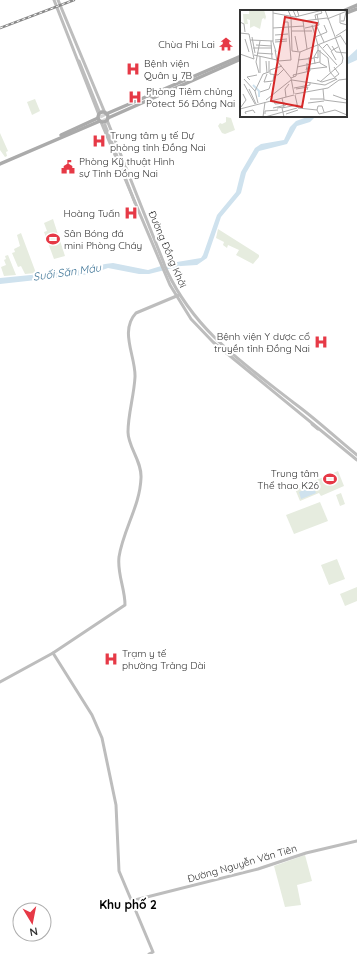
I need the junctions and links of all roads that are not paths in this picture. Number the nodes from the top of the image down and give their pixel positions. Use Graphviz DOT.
graph roads {
  1 [pos="54,0"];
  2 [pos="58,0"];
  3 [pos="58,5"];
  4 [pos="357,5"];
  5 [pos="357,9"];
  6 [pos="345,10"];
  7 [pos="347,14"];
  8 [pos="240,56"];
  9 [pos="240,59"];
  10 [pos="165,91"];
  11 [pos="112,114"];
  12 [pos="103,118"];
  13 [pos="94,122"];
  14 [pos="0,163"];
  15 [pos="137,202"];
  16 [pos="146,220"];
  17 [pos="143,223"];
  18 [pos="163,265"];
  19 [pos="178,296"];
  20 [pos="266,383"];
  21 [pos="298,411"];
  22 [pos="328,436"];
  23 [pos="357,455"];
  24 [pos="357,460"];
  25 [pos="53,653"];
  26 [pos="0,682"];
  27 [pos="357,841"];
  28 [pos="131,901"];
  29 [pos="149,954"];
  1 -- 3 [label="street"];
  2 -- 3 [label="street"];
  3 -- 12 [label="street"];
  3 -- 12 [label="street"];
  4 -- 6 [label="main road"];
  5 -- 7 [label="main road"];
  8 -- 10 [label="main road"];
  9 -- 10 [label="main road"];
  10 -- 11 [label="main road"];
  11 -- 12 [label="main road"];
  11 -- 12 [label="street"];
  11 -- 12 [label="street"];
  12 -- 13 [label="main road"];
  12 -- 13 [label="street"];
  12 -- 13 [label="street"];
  12 -- 15 [label="street"];
  13 -- 14 [label="main road"];
  15 -- 16 [label="street, Đường Đồng Khởi"];
  15 -- 17 [label="street, Đường Đồng Khởi"];
  16 -- 17 [label="street"];
  16 -- 18 [label="street, Đường Đồng Khởi"];
  17 -- 18 [label="street, Đường Đồng Khởi"];
  18 -- 19 [label="street, Đường Đồng Khởi"];
  19 -- 20 [label="street, Đường Đồng Khởi"];
  19 -- 25 [label="street"];
  20 -- 21 [label="street, Đường Đồng Khởi"];
  20 -- 23 [label="street, Đường Đồng Khởi"];
  21 -- 22 [label="street, Đường Đồng Khởi"];
  21 -- 22 [label="street, Đường Đồng Khởi"];
  22 -- 24 [label="street, Đường Đồng Khởi"];
  25 -- 26 [label="street"];
  25 -- 28 [label="street"];
  27 -- 28 [label="street, Đường Nguyễn Văn Tiên"];
  28 -- 29 [label="street"];
}
